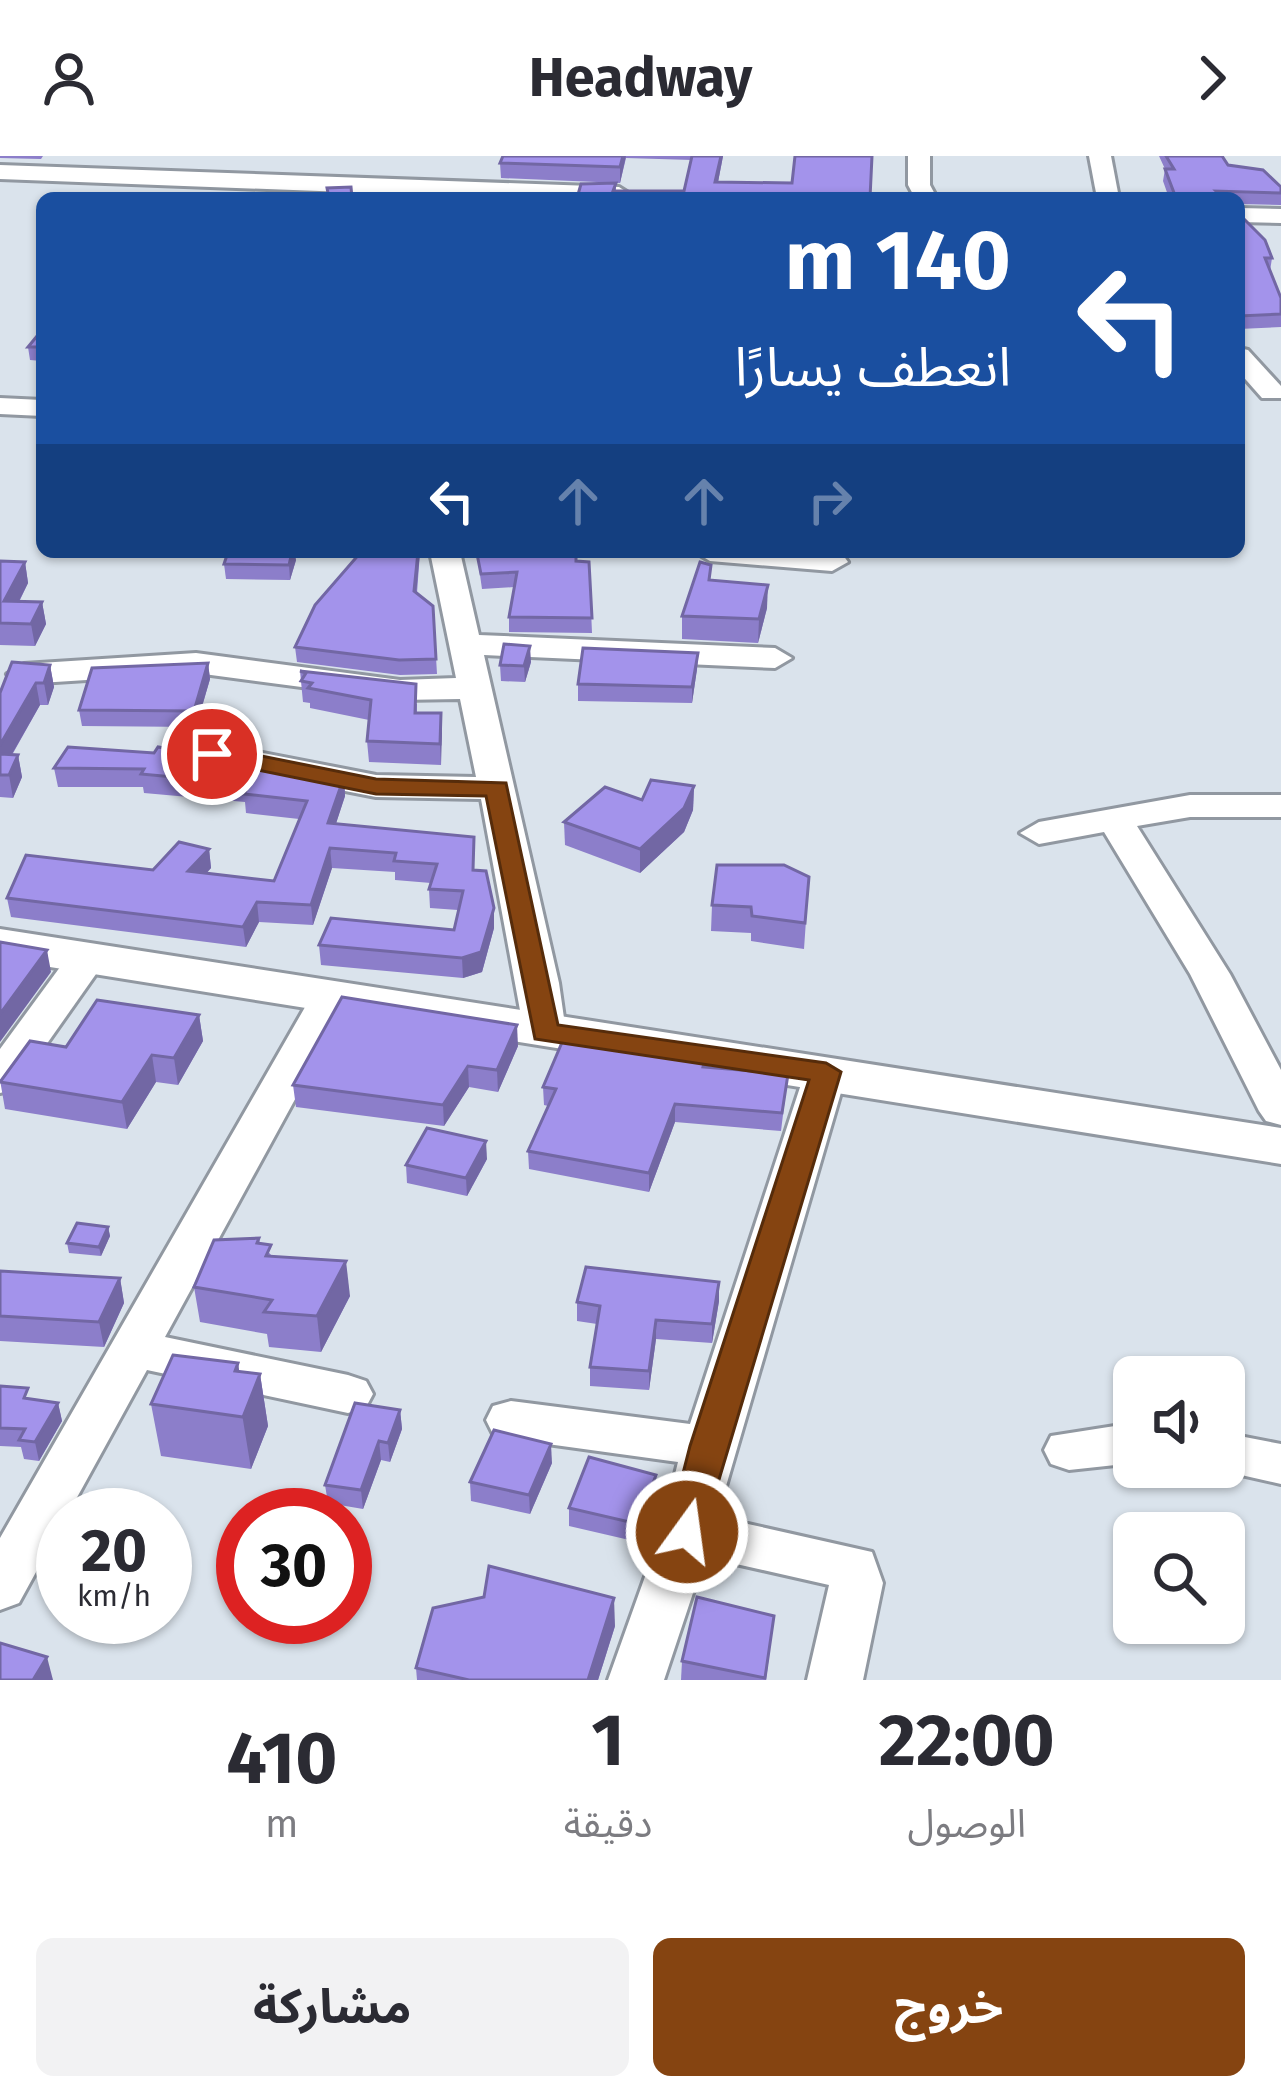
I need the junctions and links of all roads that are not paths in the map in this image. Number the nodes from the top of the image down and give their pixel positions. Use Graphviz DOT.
graph roads {
  1 [pos="364,156"];
  2 [pos="919,156"];
  3 [pos="1100,156"];
  4 [pos="0,172"];
  5 [pos="372,190"];
  6 [pos="496,192"];
  7 [pos="923,192"];
  8 [pos="1107,192"];
  9 [pos="1245,215"];
  10 [pos="1281,216"];
  11 [pos="1245,362"];
  12 [pos="1245,392"];
  13 [pos="1276,392"];
  14 [pos="0,406"];
  15 [pos="36,408"];
  16 [pos="446,558"];
  17 [pos="783,558"];
  18 [pos="832,562"];
  19 [pos="465,644"];
  20 [pos="776,658"];
  21 [pos="24,674"];
  22 [pos="475,688"];
  23 [pos="212,754"];
  24 [pos="497,788"];
  25 [pos="1281,806"];
  26 [pos="1115,820"];
  27 [pos="1040,833"];
  28 [pos="0,944"];
  29 [pos="88,958"];
  30 [pos="332,995"];
  31 [pos="545,1032"];
  32 [pos="826,1072"];
  33 [pos="0,1078"];
  34 [pos="1281,1111"];
  35 [pos="1281,1146"];
  36 [pos="132,1348"];
  37 [pos="349,1394"];
  38 [pos="511,1420"];
  39 [pos="1113,1445"];
  40 [pos="708,1446"];
  41 [pos="1069,1450"];
  42 [pos="1245,1457"];
  43 [pos="1281,1464"];
  44 [pos="687,1532"];
  45 [pos="0,1587"];
  46 [pos="636,1680"];
  47 [pos="836,1680"];
  1 -- 5 [label="street"];
  2 -- 7 [label="street"];
  3 -- 8 [label="street"];
  4 -- 5 [label="street"];
  5 -- 6 [label="street"];
  9 -- 10 [label="street"];
  11 -- 13 [label="street"];
  12 -- 13 [label="street"];
  14 -- 15 [label="street"];
  16 -- 19 [label="street"];
  17 -- 18 [label="street"];
  19 -- 20 [label="street"];
  19 -- 22 [label="street"];
  21 -- 22 [label="street"];
  22 -- 24 [label="street"];
  23 -- 24 [label="street"];
  24 -- 31 [label="street"];
  25 -- 26 [label="street"];
  26 -- 27 [label="street"];
  26 -- 34 [label="street"];
  28 -- 29 [label="main road"];
  29 -- 30 [label="main road"];
  29 -- 33 [label="street"];
  30 -- 31 [label="main road"];
  30 -- 36 [label="street"];
  31 -- 32 [label="main road"];
  32 -- 35 [label="main road"];
  32 -- 40 [label="street"];
  36 -- 37 [label="street"];
  36 -- 45 [label="street"];
  38 -- 40 [label="street"];
  39 -- 41 [label="street"];
  40 -- 44 [label="street"];
  42 -- 43 [label="street"];
  44 -- 46 [label="street"];
  44 -- 47 [label="street"];
}
